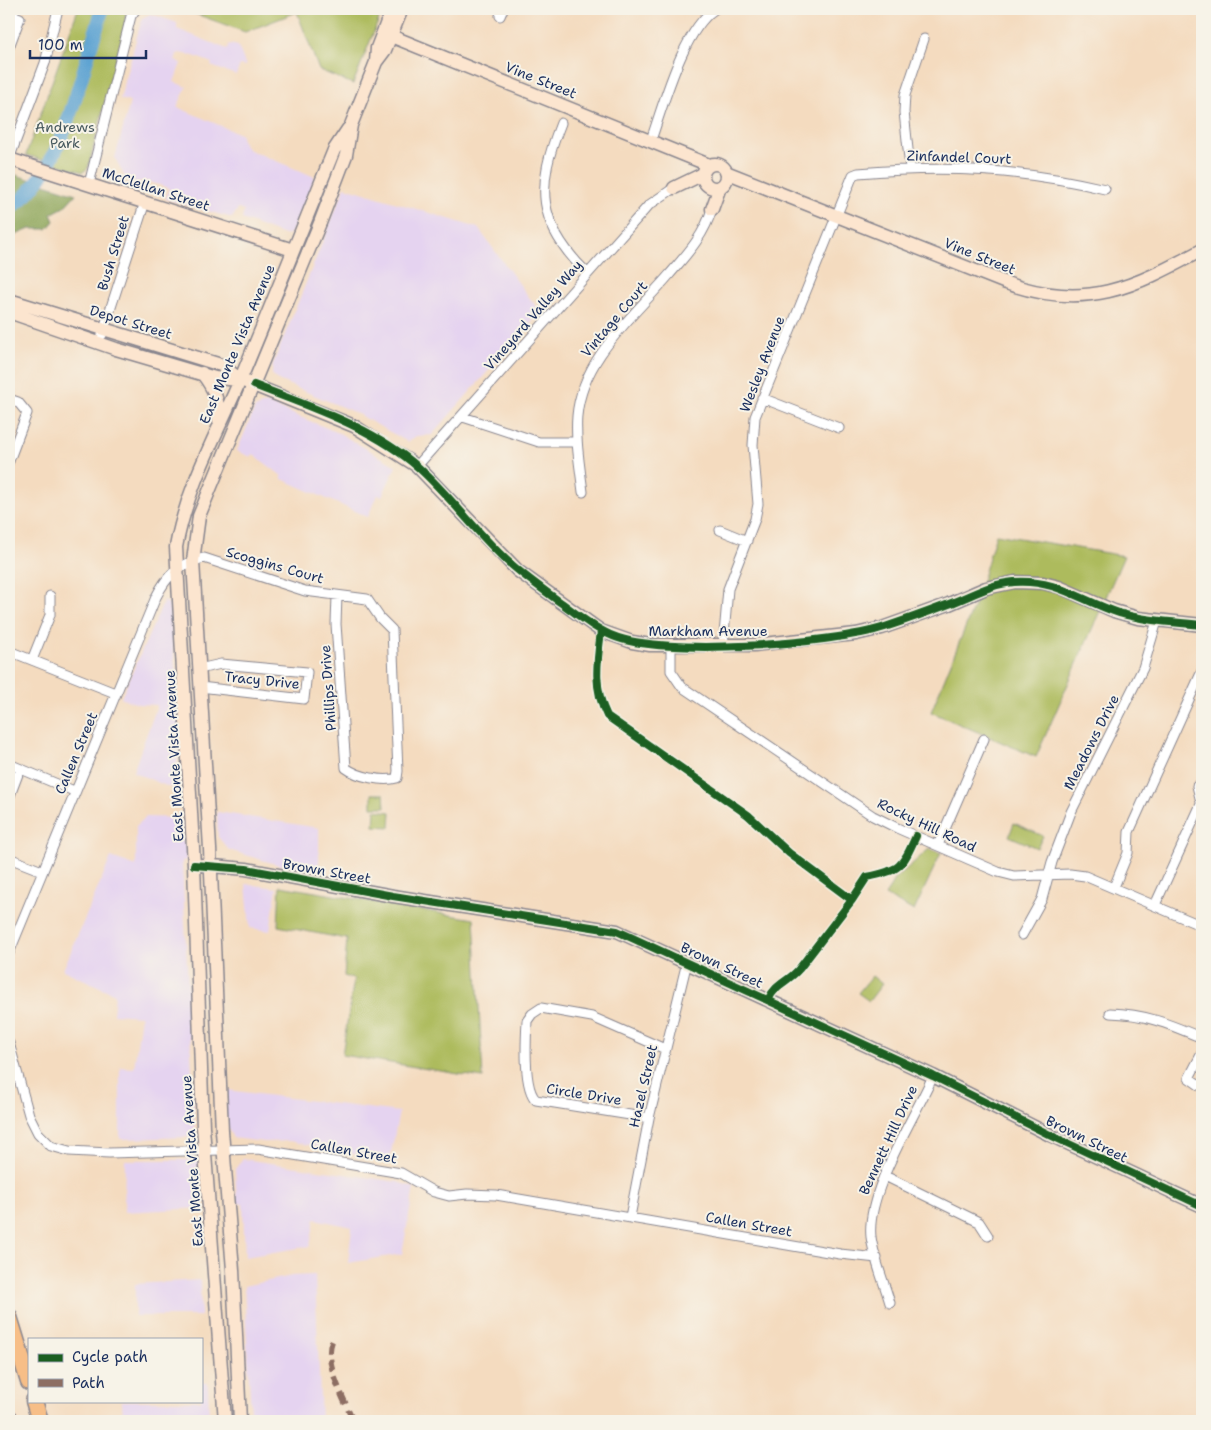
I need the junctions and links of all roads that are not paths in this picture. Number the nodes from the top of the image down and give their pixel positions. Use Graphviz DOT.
graph roads {
  1 [pos="58,9"];
  2 [pos="136,9"];
  3 [pos="392,9"];
  4 [pos="402,9"];
  5 [pos="715,9"];
  6 [pos="9,14"];
  7 [pos="391,36"];
  8 [pos="924,39"];
  9 [pos="9,47"];
  10 [pos="376,62"];
  11 [pos="561,122"];
  12 [pos="351,125"];
  13 [pos="651,140"];
  14 [pos="334,150"];
  15 [pos="684,156"];
  16 [pos="9,159"];
  17 [pos="910,168"];
  18 [pos="713,178"];
  19 [pos="688,181"];
  20 [pos="89,184"];
  21 [pos="674,188"];
  22 [pos="1105,189"];
  23 [pos="330,192"];
  24 [pos="145,202"];
  25 [pos="311,205"];
  26 [pos="712,209"];
  27 [pos="836,214"];
  28 [pos="293,250"];
  29 [pos="1202,250"];
  30 [pos="308,254"];
  31 [pos="588,273"];
  32 [pos="9,300"];
  33 [pos="9,312"];
  34 [pos="101,336"];
  35 [pos="202,373"];
  36 [pos="240,380"];
  37 [pos="254,385"];
  38 [pos="762,398"];
  39 [pos="9,399"];
  40 [pos="462,416"];
  41 [pos="219,426"];
  42 [pos="839,428"];
  43 [pos="577,442"];
  44 [pos="9,461"];
  45 [pos="417,466"];
  46 [pos="583,492"];
  47 [pos="720,530"];
  48 [pos="747,541"];
  49 [pos="193,561"];
  50 [pos="177,569"];
  51 [pos="50,596"];
  52 [pos="338,596"];
  53 [pos="1158,621"];
  54 [pos="1202,625"];
  55 [pos="671,645"];
  56 [pos="723,646"];
  57 [pos="9,651"];
  58 [pos="32,660"];
  59 [pos="199,669"];
  60 [pos="1202,670"];
  61 [pos="200,687"];
  62 [pos="115,694"];
  63 [pos="984,739"];
  64 [pos="9,764"];
  65 [pos="20,769"];
  66 [pos="355,775"];
  67 [pos="1202,782"];
  68 [pos="74,791"];
  69 [pos="9,798"];
  70 [pos="1201,802"];
  71 [pos="938,845"];
  72 [pos="9,858"];
  73 [pos="194,865"];
  74 [pos="210,865"];
  75 [pos="42,871"];
  76 [pos="1048,875"];
  77 [pos="1114,887"];
  78 [pos="1155,905"];
  79 [pos="1202,926"];
  80 [pos="1022,935"];
  81 [pos="9,953"];
  82 [pos="687,962"];
  83 [pos="1110,1013"];
  84 [pos="1202,1038"];
  85 [pos="9,1044"];
  86 [pos="665,1049"];
  87 [pos="1202,1053"];
  88 [pos="933,1076"];
  89 [pos="1202,1087"];
  90 [pos="649,1118"];
  91 [pos="205,1151"];
  92 [pos="224,1152"];
  93 [pos="885,1176"];
  94 [pos="1202,1206"];
  95 [pos="630,1217"];
  96 [pos="988,1236"];
  97 [pos="877,1258"];
  98 [pos="890,1304"];
  99 [pos="9,1317"];
  100 [pos="28,1379"];
  101 [pos="34,1402"];
  102 [pos="40,1421"];
  103 [pos="225,1421"];
  104 [pos="240,1421"];
  1 -- 16 [label="street"];
  2 -- 20 [label="street"];
  3 -- 10 [label="main road, East Monte Vista Avenue"];
  4 -- 7 [label="main road, East Monte Vista Avenue"];
  5 -- 13 [label="street"];
  6 -- 9 [label="street"];
  7 -- 10 [label="main road, East Monte Vista Avenue"];
  7 -- 13 [label="main road, Vine Street"];
  8 -- 17 [label="street"];
  10 -- 12 [label="main road, East Monte Vista Avenue"];
  11 -- 31 [label="street"];
  12 -- 14 [label="main road, East Monte Vista Avenue"];
  12 -- 23 [label="main road, East Monte Vista Avenue"];
  13 -- 15 [label="main road, Vine Street"];
  14 -- 23 [label="main road"];
  14 -- 25 [label="main road, East Monte Vista Avenue"];
  15 -- 18 [label="main road, Vine Street"];
  15 -- 19 [label="main road"];
  16 -- 20 [label="main road, McClellan Street"];
  17 -- 22 [label="street, Zinfandel Court"];
  17 -- 27 [label="street, Zinfandel Court"];
  18 -- 19 [label="main road"];
  18 -- 21 [label="main road"];
  18 -- 26 [label="main road"];
  18 -- 27 [label="main road, Vine Street"];
  19 -- 21 [label="main road"];
  20 -- 24 [label="main road, McClellan Street"];
  21 -- 31 [label="street, Vineyard Valley Way"];
  23 -- 30 [label="main road, East Monte Vista Avenue"];
  24 -- 28 [label="main road, McClellan Street"];
  24 -- 34 [label="street, Bush Street"];
  25 -- 28 [label="main road, East Monte Vista Avenue"];
  25 -- 30 [label="main road"];
  26 -- 43 [label="street, Vintage Court"];
  27 -- 29 [label="main road, Vine Street"];
  27 -- 38 [label="street, Wesley Avenue"];
  28 -- 36 [label="main road, East Monte Vista Avenue"];
  30 -- 37 [label="main road, East Monte Vista Avenue"];
  31 -- 40 [label="street, Vineyard Valley Way"];
  32 -- 34 [label="main road, Depot Street"];
  33 -- 34 [label="main road, Depot Street"];
  34 -- 35 [label="main road, Depot Street"];
  34 -- 36 [label="main road, Depot Street"];
  35 -- 36 [label="main road, Depot Street"];
  35 -- 41 [label="main road"];
  36 -- 37 [label="main road, Depot Street"];
  36 -- 41 [label="main road, East Monte Vista Avenue"];
  37 -- 45 [label="main road, Markham Avenue"];
  37 -- 49 [label="main road, East Monte Vista Avenue"];
  38 -- 42 [label="street"];
  38 -- 48 [label="street, Wesley Avenue"];
  39 -- 44 [label="street"];
  40 -- 43 [label="street"];
  40 -- 45 [label="street, Vineyard Valley Way"];
  41 -- 50 [label="main road, East Monte Vista Avenue"];
  43 -- 46 [label="street, Vintage Court"];
  45 -- 55 [label="main road, Markham Avenue"];
  47 -- 48 [label="street"];
  48 -- 56 [label="street, Wesley Avenue"];
  49 -- 50 [label="street, Scoggins Court"];
  49 -- 52 [label="street, Scoggins Court"];
  49 -- 59 [label="main road, East Monte Vista Avenue"];
  50 -- 62 [label="street, Callen Street"];
  50 -- 73 [label="main road, East Monte Vista Avenue"];
  51 -- 58 [label="street"];
  52 -- 66 [label="street, Phillips Drive"];
  52 -- 66 [label="street, Scoggins Court"];
  53 -- 54 [label="main road, Markham Avenue"];
  53 -- 56 [label="main road, Markham Avenue"];
  53 -- 76 [label="street, Meadows Drive"];
  55 -- 56 [label="main road, Markham Avenue"];
  55 -- 71 [label="street, Rocky Hill Road"];
  57 -- 58 [label="street"];
  58 -- 62 [label="street"];
  59 -- 61 [label="main road, East Monte Vista Avenue"];
  59 -- 61 [label="street, Tracy Drive"];
  60 -- 77 [label="street"];
  61 -- 74 [label="main road, East Monte Vista Avenue"];
  62 -- 68 [label="street, Callen Street"];
  63 -- 71 [label="street"];
  64 -- 65 [label="street"];
  65 -- 68 [label="street"];
  65 -- 69 [label="street"];
  67 -- 70 [label="street"];
  68 -- 75 [label="street, Callen Street"];
  70 -- 78 [label="street"];
  71 -- 76 [label="street, Rocky Hill Road"];
  72 -- 75 [label="street"];
  73 -- 74 [label="main road, Brown Street"];
  73 -- 91 [label="main road, East Monte Vista Avenue"];
  74 -- 82 [label="main road, Brown Street"];
  74 -- 92 [label="main road, East Monte Vista Avenue"];
  75 -- 81 [label="street, Callen Street"];
  76 -- 77 [label="street, Rocky Hill Road"];
  76 -- 80 [label="street, Meadows Drive"];
  77 -- 78 [label="street, Rocky Hill Road"];
  78 -- 79 [label="street, Rocky Hill Road"];
  82 -- 86 [label="street, Hazel Street"];
  82 -- 88 [label="main road, Brown Street"];
  83 -- 84 [label="street"];
  85 -- 91 [label="street, Callen Street"];
  86 -- 90 [label="street, Hazel Street"];
  86 -- 90 [label="street, Circle Drive"];
  87 -- 89 [label="street"];
  88 -- 93 [label="street, Bennett Hill Drive"];
  88 -- 94 [label="main road, Brown Street"];
  90 -- 95 [label="street, Hazel Street"];
  91 -- 92 [label="street, Callen Street"];
  91 -- 103 [label="main road, East Monte Vista Avenue"];
  92 -- 95 [label="street, Callen Street"];
  92 -- 104 [label="main road, East Monte Vista Avenue"];
  93 -- 96 [label="street"];
  93 -- 97 [label="street, Bennett Hill Drive"];
  95 -- 97 [label="street, Callen Street"];
  97 -- 98 [label="street, Bennett Hill Drive"];
  99 -- 100 [label="highway"];
  101 -- 102 [label="highway"];
}
